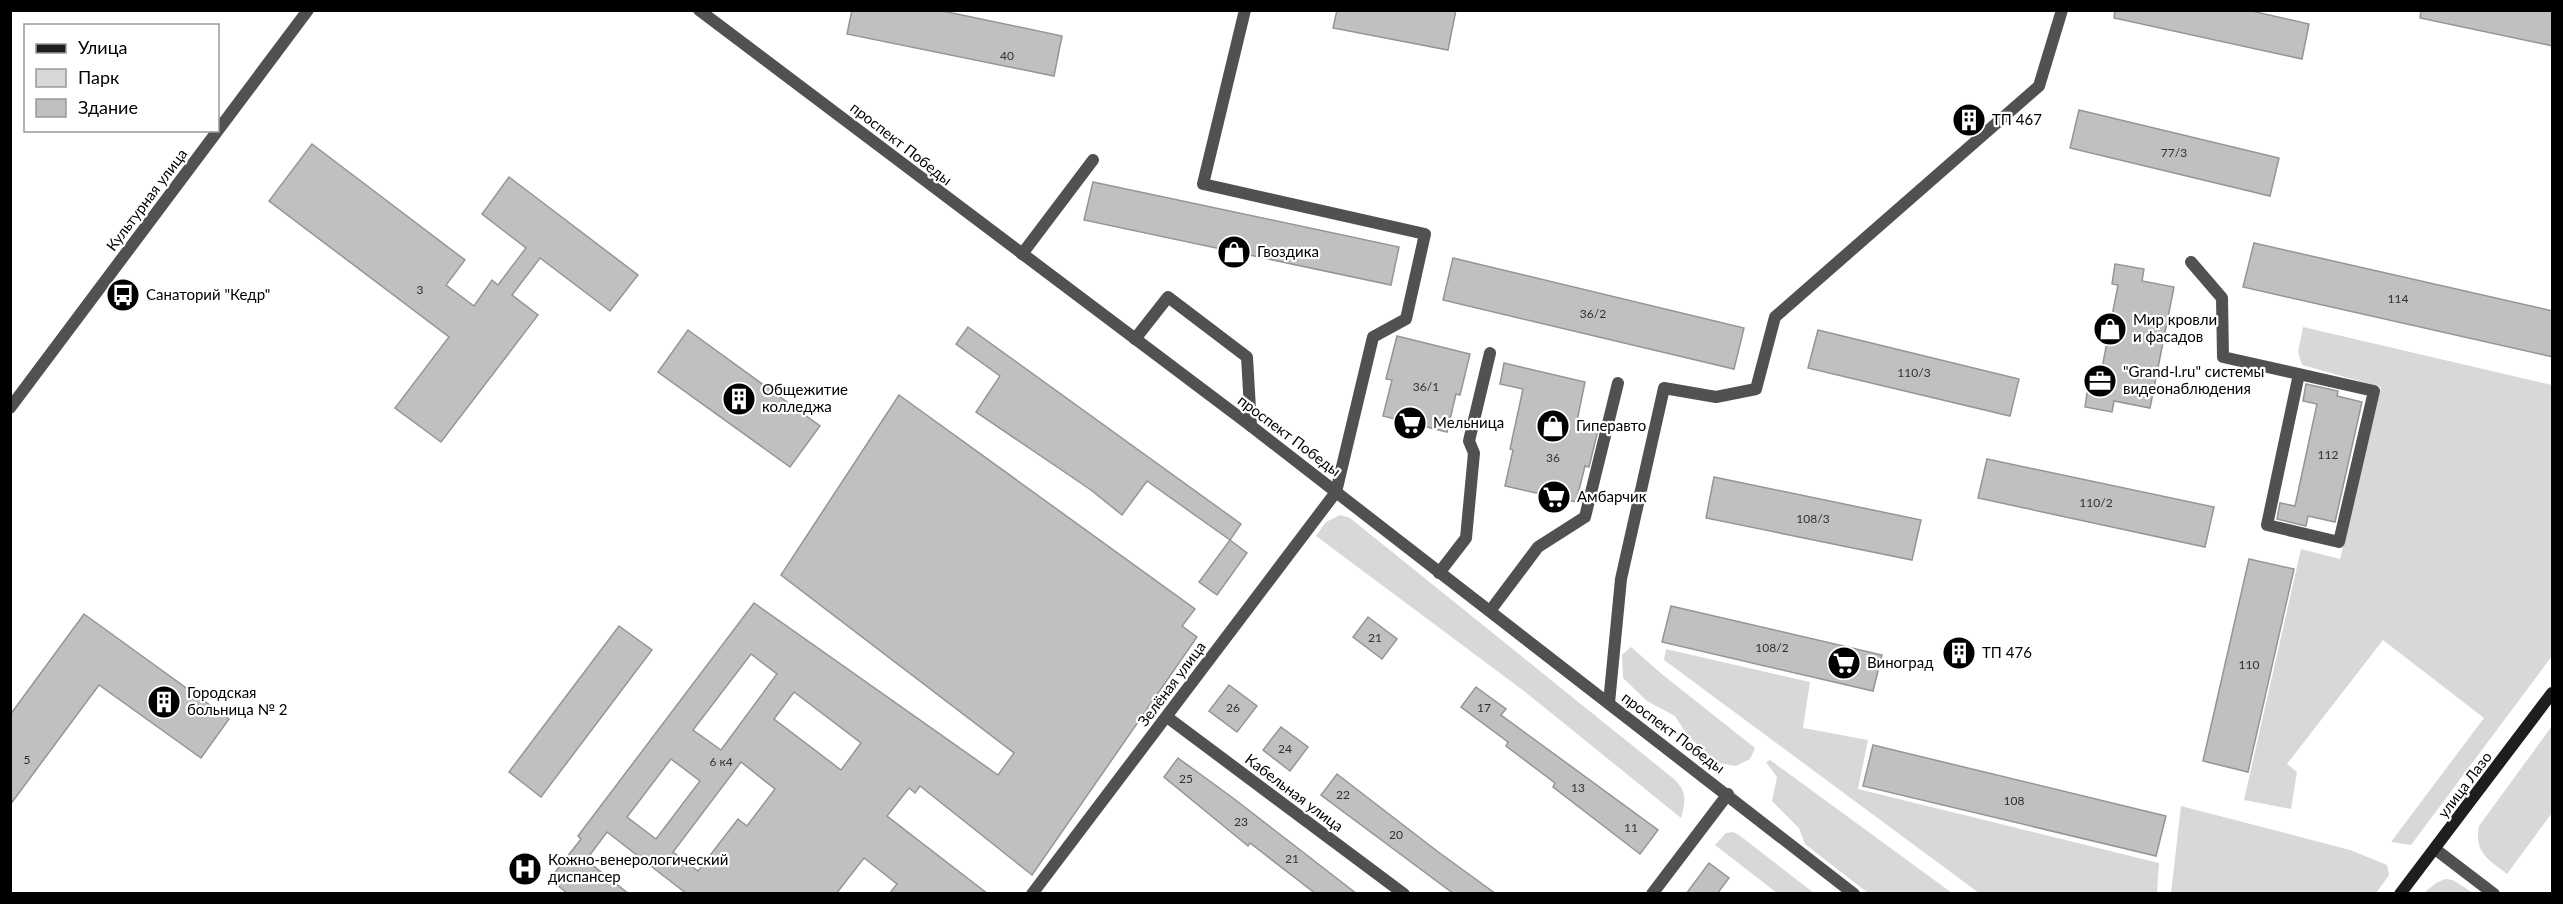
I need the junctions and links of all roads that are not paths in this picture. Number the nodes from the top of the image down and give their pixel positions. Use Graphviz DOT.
graph roads {
  1 [pos="308,10"];
  2 [pos="699,10"];
  3 [pos="1245,10"];
  4 [pos="2062,10"];
  5 [pos="219,129"];
  6 [pos="217,132"];
  7 [pos="1092,160"];
  8 [pos="1022,254"];
  9 [pos="2191,262"];
  10 [pos="1135,339"];
  11 [pos="1490,353"];
  12 [pos="2299,374"];
  13 [pos="1618,383"];
  14 [pos="10,408"];
  15 [pos="1251,426"];
  16 [pos="1336,492"];
  17 [pos="1439,573"];
  18 [pos="1490,611"];
  19 [pos="2553,693"];
  20 [pos="1609,703"];
  21 [pos="1167,717"];
  22 [pos="1728,794"];
  23 [pos="2435,849"];
  24 [pos="1032,894"];
  25 [pos="1404,894"];
  26 [pos="1652,894"];
  27 [pos="1854,894"];
  28 [pos="2400,894"];
  29 [pos="2494,894"];
  1 -- 5 [label="street, Культурная улица"];
  2 -- 8 [label="street, проспект Победы"];
  3 -- 16 [label="street"];
  4 -- 20 [label="street"];
  6 -- 14 [label="street, Культурная улица"];
  7 -- 8 [label="street"];
  8 -- 10 [label="street, проспект Победы"];
  9 -- 12 [label="street"];
  10 -- 15 [label="street, проспект Победы"];
  10 -- 15 [label="street"];
  11 -- 17 [label="street"];
  12 -- 12 [label="street"];
  13 -- 18 [label="street"];
  15 -- 16 [label="street, проспект Победы"];
  16 -- 17 [label="street, проспект Победы"];
  16 -- 21 [label="street, Зелёная улица"];
  17 -- 18 [label="street, проспект Победы"];
  18 -- 20 [label="street, проспект Победы"];
  19 -- 23 [label="main road, улица Лазо"];
  20 -- 22 [label="street, проспект Победы"];
  21 -- 24 [label="street, Зелёная улица"];
  21 -- 25 [label="street, Кабельная улица"];
  22 -- 26 [label="street"];
  22 -- 27 [label="street, проспект Победы"];
  23 -- 28 [label="main road, улица Лазо"];
  23 -- 29 [label="street"];
}
